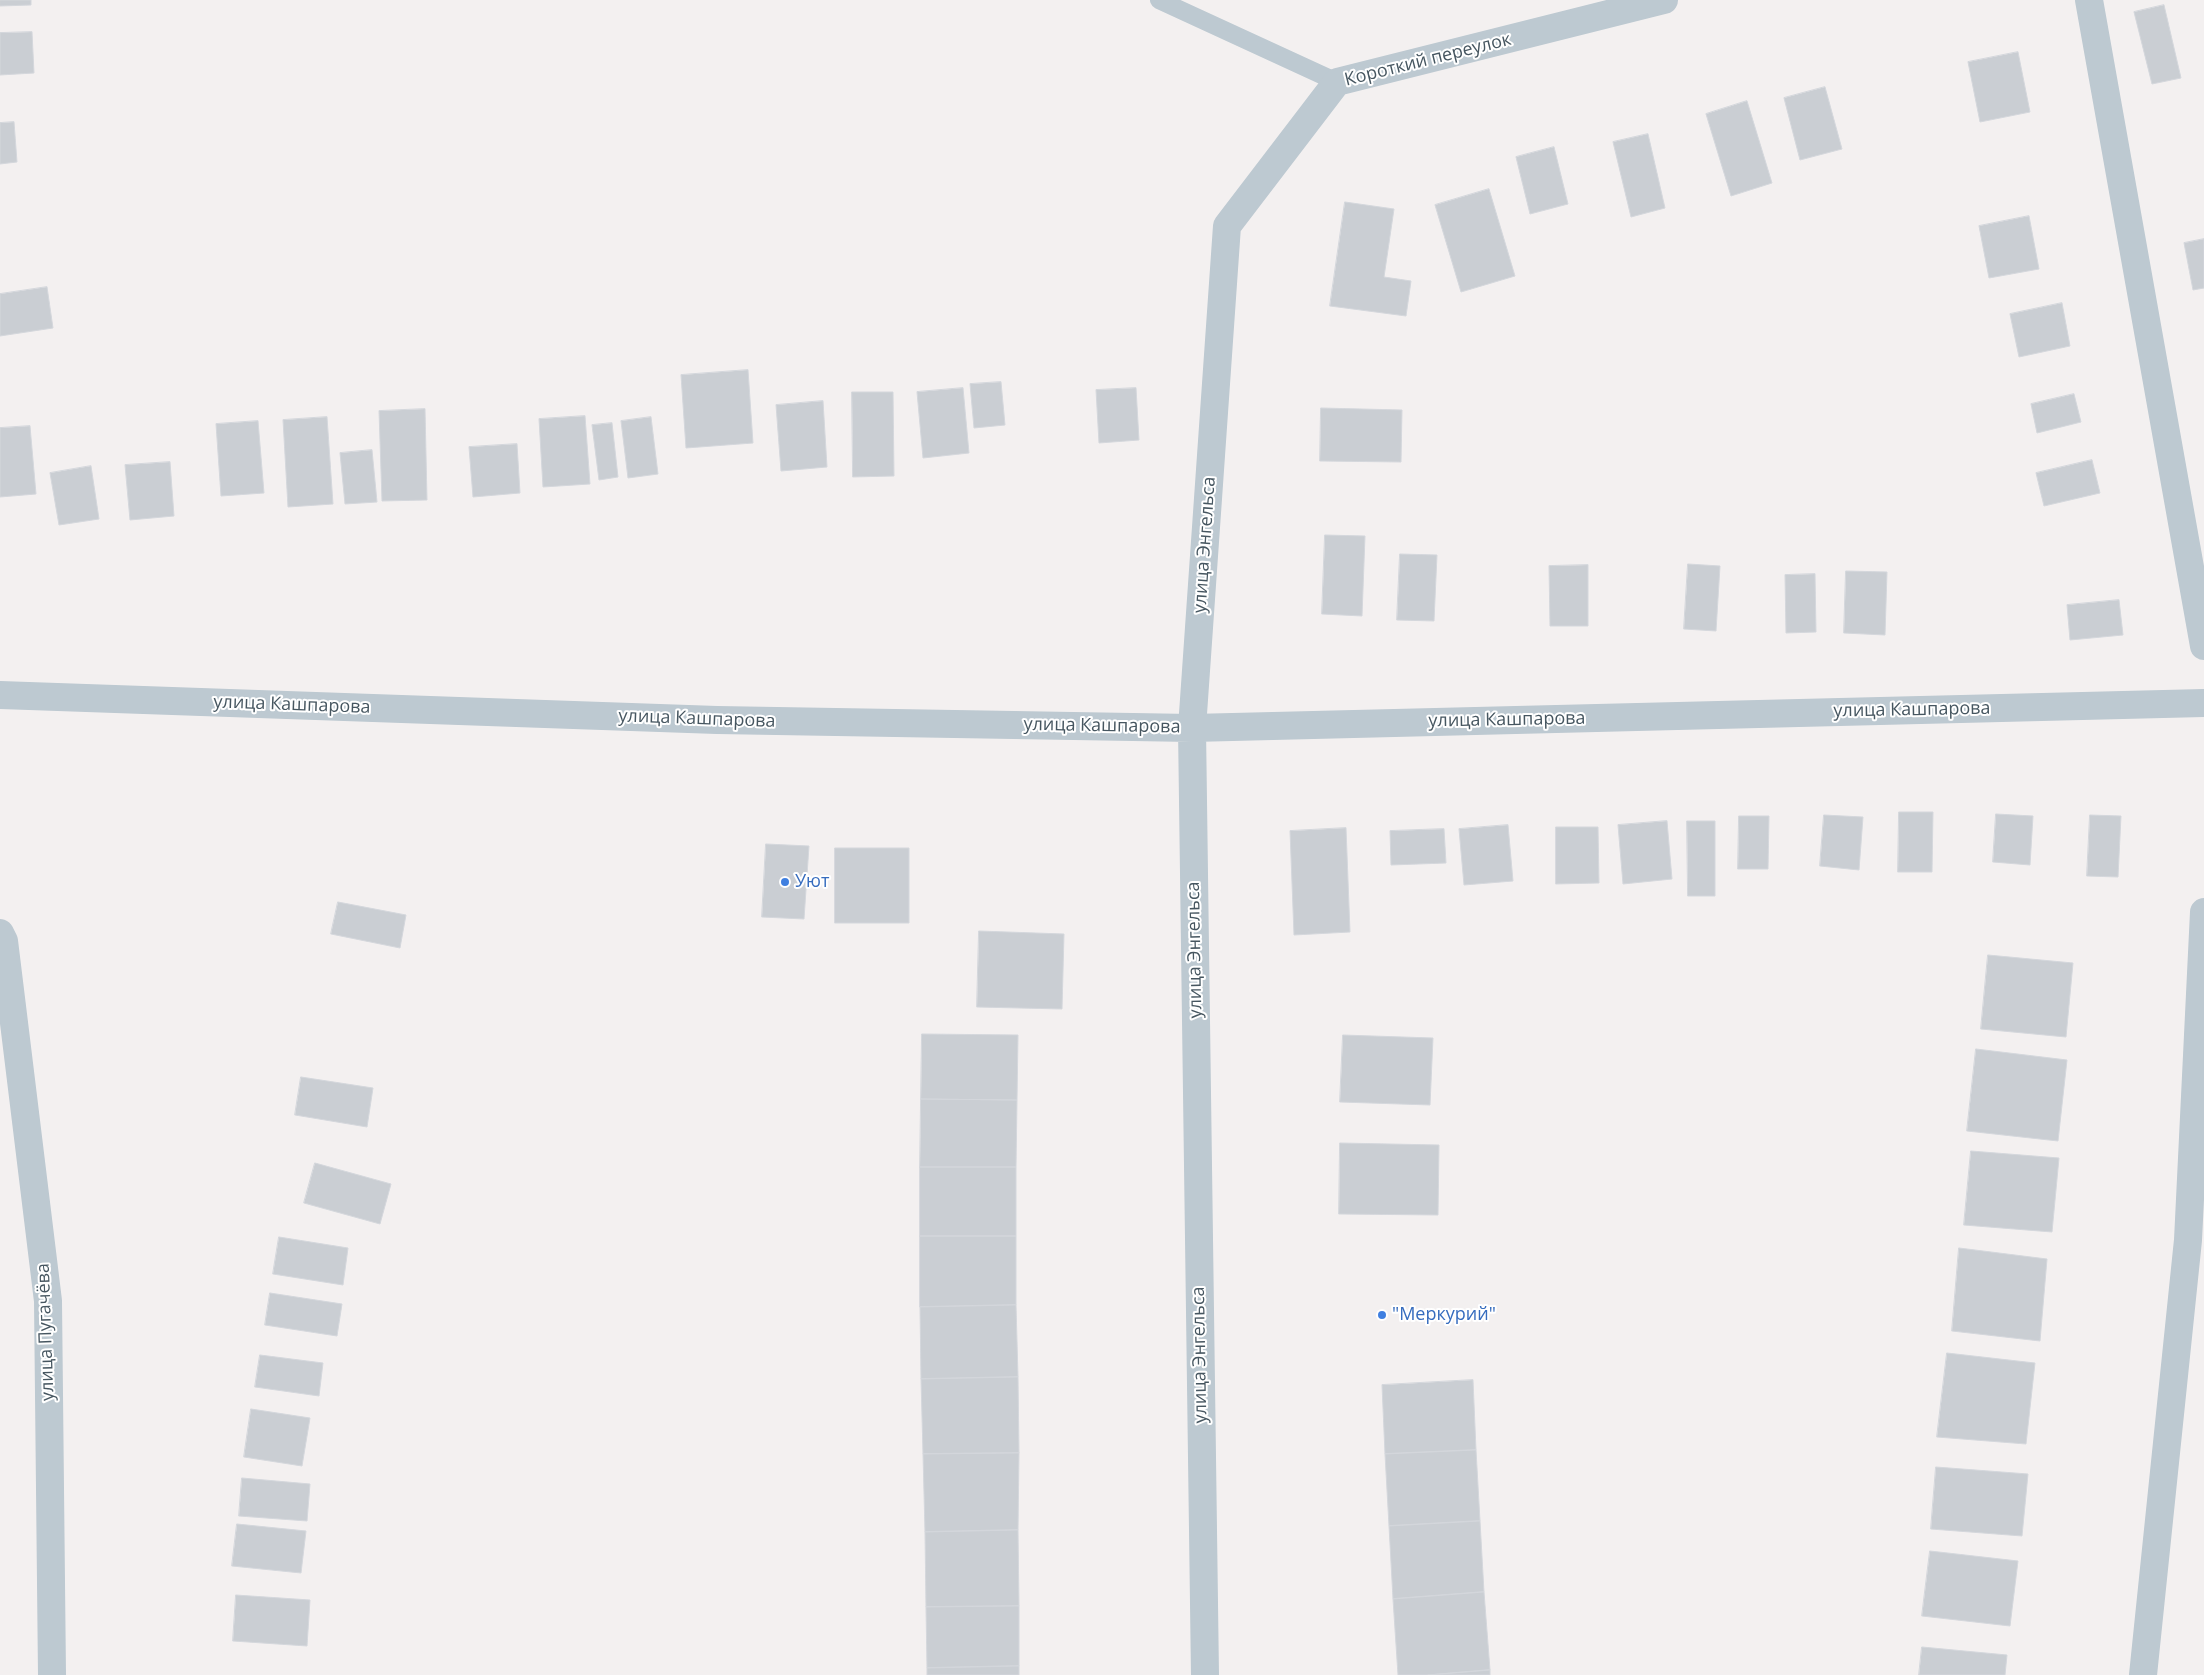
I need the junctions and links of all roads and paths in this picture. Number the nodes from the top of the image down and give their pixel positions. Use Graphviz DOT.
graph roads {
  1 [pos="1159,0"];
  2 [pos="1664,0"];
  3 [pos="2089,0"];
  4 [pos="1337,82"];
  5 [pos="1227,226"];
  6 [pos="2204,646"];
  7 [pos="0,695"];
  8 [pos="2204,703"];
  9 [pos="1192,728"];
  10 [pos="2204,912"];
  11 [pos="0,933"];
  12 [pos="52,1675"];
  13 [pos="1205,1675"];
  14 [pos="2143,1675"];
  1 -- 4 [label="lane"];
  2 -- 4 [label="street, Короткий переулок"];
  3 -- 6 [label="street"];
  4 -- 5 [label="street, Короткий переулок"];
  5 -- 9 [label="street, улица Энгельса"];
  7 -- 9 [label="street, улица Кашпарова"];
  8 -- 9 [label="street, улица Кашпарова"];
  9 -- 13 [label="street, улица Энгельса"];
  10 -- 14 [label="street"];
  11 -- 12 [label="street, улица Пугачёва"];
}
